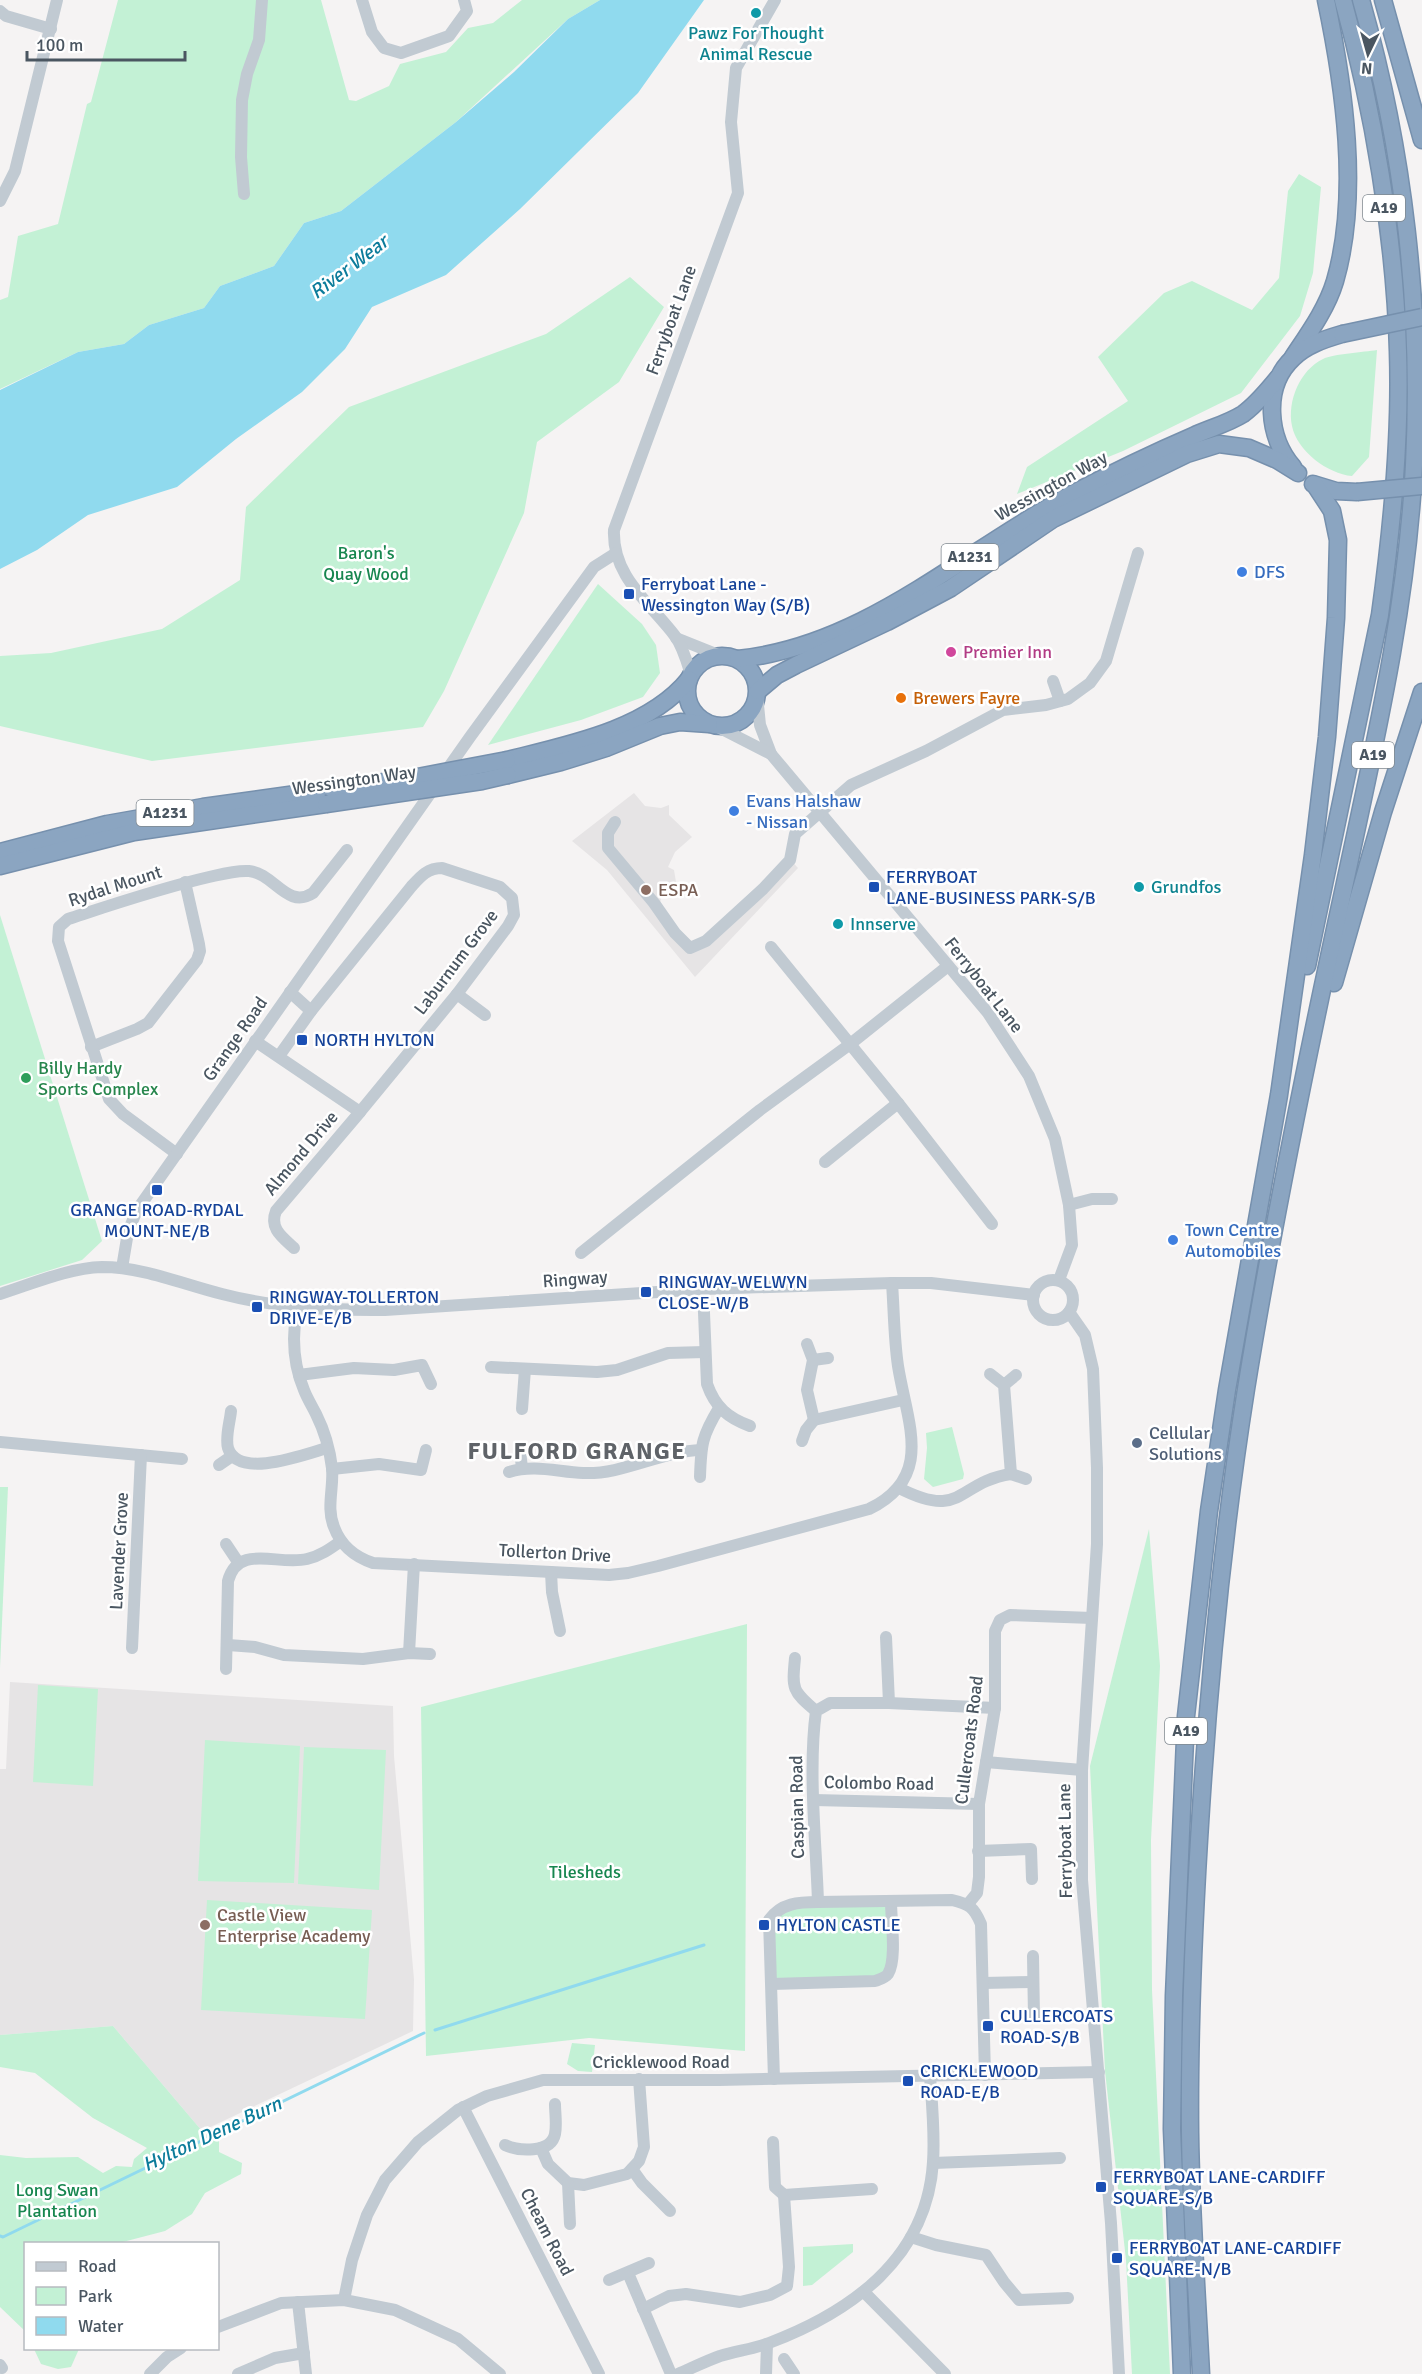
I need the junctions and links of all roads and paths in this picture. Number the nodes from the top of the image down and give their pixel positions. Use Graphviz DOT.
graph roads {
  1 [pos="57,0"];
  2 [pos="262,0"];
  3 [pos="362,0"];
  4 [pos="464,0"];
  5 [pos="775,0"];
  6 [pos="1326,0"];
  7 [pos="1343,0"];
  8 [pos="1361,0"];
  9 [pos="1383,0"];
  10 [pos="0,11"];
  11 [pos="51,29"];
  12 [pos="1422,140"];
  13 [pos="244,194"];
  14 [pos="0,201"];
  15 [pos="1422,317"];
  16 [pos="1293,357"];
  17 [pos="1278,378"];
  18 [pos="1298,473"];
  19 [pos="1315,485"];
  20 [pos="1422,486"];
  21 [pos="616,553"];
  22 [pos="1138,553"];
  23 [pos="676,638"];
  24 [pos="721,656"];
  25 [pos="738,659"];
  26 [pos="690,676"];
  27 [pos="1053,681"];
  28 [pos="1422,692"];
  29 [pos="758,693"];
  30 [pos="1060,701"];
  31 [pos="713,725"];
  32 [pos="771,754"];
  33 [pos="508,767"];
  34 [pos="329,796"];
  35 [pos="821,813"];
  36 [pos="615,822"];
  37 [pos="347,850"];
  38 [pos="0,852"];
  39 [pos="0,866"];
  40 [pos="185,882"];
  41 [pos="771,947"];
  42 [pos="948,966"];
  43 [pos="290,992"];
  44 [pos="457,994"];
  45 [pos="311,1011"];
  46 [pos="485,1015"];
  47 [pos="255,1041"];
  48 [pos="849,1045"];
  49 [pos="91,1047"];
  50 [pos="279,1056"];
  51 [pos="1279,1095"];
  52 [pos="898,1103"];
  53 [pos="1299,1105"];
  54 [pos="360,1112"];
  55 [pos="177,1154"];
  56 [pos="825,1162"];
  57 [pos="1112,1199"];
  58 [pos="1069,1205"];
  59 [pos="992,1224"];
  60 [pos="294,1248"];
  61 [pos="581,1252"];
  62 [pos="122,1268"];
  63 [pos="1059,1281"];
  64 [pos="892,1283"];
  65 [pos="703,1288"];
  66 [pos="0,1294"];
  67 [pos="1034,1295"];
  68 [pos="297,1308"];
  69 [pos="1070,1312"];
  70 [pos="807,1344"];
  71 [pos="705,1352"];
  72 [pos="828,1358"];
  73 [pos="813,1360"];
  74 [pos="491,1367"];
  75 [pos="525,1369"];
  76 [pos="990,1374"];
  77 [pos="299,1375"];
  78 [pos="1016,1375"];
  79 [pos="431,1384"];
  80 [pos="1004,1384"];
  81 [pos="903,1400"];
  82 [pos="719,1408"];
  83 [pos="522,1409"];
  84 [pos="231,1411"];
  85 [pos="814,1420"];
  86 [pos="750,1426"];
  87 [pos="802,1441"];
  88 [pos="0,1442"];
  89 [pos="327,1448"];
  90 [pos="426,1450"];
  91 [pos="701,1450"];
  92 [pos="520,1451"];
  93 [pos="141,1455"];
  94 [pos="232,1456"];
  95 [pos="182,1459"];
  96 [pos="219,1465"];
  97 [pos="522,1468"];
  98 [pos="332,1469"];
  99 [pos="509,1472"];
  100 [pos="1011,1474"];
  101 [pos="700,1477"];
  102 [pos="1026,1479"];
  103 [pos="899,1488"];
  104 [pos="341,1541"];
  105 [pos="226,1544"];
  106 [pos="238,1562"];
  107 [pos="414,1564"];
  108 [pos="551,1572"];
  109 [pos="1092,1618"];
  110 [pos="560,1631"];
  111 [pos="886,1637"];
  112 [pos="228,1644"];
  113 [pos="132,1648"];
  114 [pos="409,1653"];
  115 [pos="430,1654"];
  116 [pos="795,1658"];
  117 [pos="226,1669"];
  118 [pos="889,1703"];
  119 [pos="995,1708"];
  120 [pos="816,1712"];
  121 [pos="986,1762"];
  122 [pos="1082,1770"];
  123 [pos="814,1800"];
  124 [pos="979,1804"];
  125 [pos="978,1851"];
  126 [pos="1032,1879"];
  127 [pos="818,1902"];
  128 [pos="891,1902"];
  129 [pos="968,1904"];
  130 [pos="1033,1956"];
  131 [pos="1033,1982"];
  132 [pos="983,1983"];
  133 [pos="772,1984"];
  134 [pos="1034,2018"];
  135 [pos="1099,2072"];
  136 [pos="985,2074"];
  137 [pos="930,2076"];
  138 [pos="639,2079"];
  139 [pos="774,2079"];
  140 [pos="555,2104"];
  141 [pos="463,2107"];
  142 [pos="773,2142"];
  143 [pos="505,2145"];
  144 [pos="541,2148"];
  145 [pos="1060,2158"];
  146 [pos="933,2163"];
  147 [pos="632,2169"];
  148 [pos="568,2183"];
  149 [pos="872,2189"];
  150 [pos="784,2194"];
  151 [pos="670,2211"];
  152 [pos="570,2224"];
  153 [pos="911,2237"];
  154 [pos="649,2263"];
  155 [pos="628,2273"];
  156 [pos="609,2280"];
  157 [pos="864,2292"];
  158 [pos="1068,2298"];
  159 [pos="344,2300"];
  160 [pos="298,2302"];
  161 [pos="643,2309"];
  162 [pos="219,2327"];
  163 [pos="767,2344"];
  164 [pos="179,2350"];
  165 [pos="304,2353"];
  166 [pos="784,2359"];
  167 [pos="150,2374"];
  168 [pos="238,2374"];
  169 [pos="306,2374"];
  170 [pos="500,2374"];
  171 [pos="599,2374"];
  172 [pos="671,2374"];
  173 [pos="678,2374"];
  174 [pos="766,2374"];
  175 [pos="794,2374"];
  176 [pos="945,2374"];
  177 [pos="1119,2374"];
  178 [pos="1182,2374"];
  179 [pos="1201,2374"];
  1 -- 11 [label="street"];
  2 -- 13 [label="street"];
  3 -- 4 [label="street"];
  5 -- 21 [label="street, Ferryboat Lane"];
  6 -- 16 [label="highway, A19"];
  7 -- 51 [label="highway, A19"];
  8 -- 53 [label="highway, A19"];
  9 -- 12 [label="highway"];
  10 -- 11 [label="street"];
  11 -- 14 [label="street"];
  15 -- 16 [label="highway, A1231, bridge"];
  16 -- 17 [label="highway, A1231"];
  17 -- 18 [label="highway, A1231"];
  17 -- 25 [label="highway, Wessington Way / A1231"];
  18 -- 19 [label="highway, A1231"];
  18 -- 29 [label="highway, Wessington Way / A1231"];
  19 -- 20 [label="highway, A1231, bridge"];
  19 -- 51 [label="highway, A1231"];
  21 -- 23 [label="street, Ferryboat Lane"];
  21 -- 43 [label="street, Grange Road"];
  22 -- 30 [label="street"];
  23 -- 24 [label="street, Ferryboat Lane"];
  23 -- 26 [label="street, Ferryboat Lane"];
  24 -- 25 [label="highway, Wessington Way"];
  24 -- 26 [label="highway, Wessington Way"];
  25 -- 29 [label="highway"];
  26 -- 31 [label="highway"];
  26 -- 33 [label="highway, Wessington Way / A1231"];
  27 -- 30 [label="street"];
  28 -- 53 [label="highway, A19"];
  29 -- 31 [label="highway, Wessington Way"];
  29 -- 32 [label="street, Ferryboat Lane"];
  30 -- 35 [label="street"];
  31 -- 32 [label="street, Ferryboat Lane"];
  31 -- 33 [label="highway, Wessington Way / A1231"];
  32 -- 35 [label="street, Ferryboat Lane"];
  33 -- 34 [label="highway, Wessington Way / A1231, bridge"];
  34 -- 38 [label="highway, Wessington Way / A1231"];
  34 -- 39 [label="highway, Wessington Way / A1231"];
  35 -- 36 [label="street"];
  35 -- 42 [label="street, Ferryboat Lane"];
  37 -- 40 [label="street, Rydal Mount"];
  40 -- 49 [label="street"];
  40 -- 49 [label="street, Rydal Mount"];
  41 -- 48 [label="street"];
  42 -- 48 [label="street"];
  42 -- 58 [label="street, Ferryboat Lane"];
  43 -- 45 [label="street"];
  43 -- 47 [label="street, Grange Road"];
  44 -- 45 [label="street, Laburnum Grove"];
  44 -- 46 [label="street"];
  44 -- 54 [label="street, Laburnum Grove"];
  45 -- 50 [label="street, Laburnum Grove"];
  47 -- 50 [label="street"];
  47 -- 55 [label="street, Grange Road"];
  48 -- 52 [label="street"];
  48 -- 61 [label="street"];
  49 -- 55 [label="street, Rydal Mount"];
  50 -- 54 [label="street"];
  51 -- 178 [label="highway, A19"];
  52 -- 56 [label="street"];
  52 -- 59 [label="street"];
  53 -- 179 [label="highway, A19"];
  54 -- 60 [label="street, Almond Drive"];
  55 -- 62 [label="street, Grange Road"];
  57 -- 58 [label="street"];
  58 -- 63 [label="street, Ferryboat Lane"];
  62 -- 66 [label="street"];
  62 -- 68 [label="street, Ringway"];
  63 -- 67 [label="street"];
  63 -- 69 [label="street"];
  64 -- 65 [label="street, Ringway"];
  64 -- 67 [label="street, Ringway"];
  64 -- 81 [label="street, Tollerton Drive"];
  65 -- 68 [label="street, Ringway"];
  65 -- 71 [label="street"];
  67 -- 69 [label="street"];
  68 -- 77 [label="street, Tollerton Drive"];
  69 -- 109 [label="street, Ferryboat Lane"];
  70 -- 73 [label="street"];
  71 -- 75 [label="street"];
  71 -- 82 [label="street"];
  72 -- 73 [label="street"];
  73 -- 85 [label="street"];
  74 -- 75 [label="street"];
  75 -- 83 [label="street"];
  76 -- 80 [label="street"];
  77 -- 79 [label="street"];
  77 -- 89 [label="street, Tollerton Drive"];
  78 -- 80 [label="street"];
  80 -- 100 [label="street"];
  81 -- 85 [label="street"];
  81 -- 103 [label="street, Tollerton Drive"];
  82 -- 86 [label="street"];
  82 -- 91 [label="street"];
  84 -- 94 [label="street"];
  85 -- 87 [label="street"];
  88 -- 93 [label="street"];
  89 -- 94 [label="street"];
  89 -- 98 [label="street, Tollerton Drive"];
  90 -- 98 [label="street"];
  91 -- 97 [label="street"];
  91 -- 101 [label="street"];
  92 -- 97 [label="street"];
  93 -- 95 [label="street"];
  93 -- 113 [label="street, Lavender Grove"];
  94 -- 96 [label="street"];
  97 -- 99 [label="street"];
  98 -- 104 [label="street, Tollerton Drive"];
  100 -- 102 [label="street"];
  100 -- 103 [label="street"];
  103 -- 108 [label="street, Tollerton Drive"];
  104 -- 106 [label="street"];
  104 -- 107 [label="street, Tollerton Drive"];
  105 -- 106 [label="street"];
  106 -- 112 [label="street"];
  107 -- 108 [label="street, Tollerton Drive"];
  107 -- 114 [label="street"];
  108 -- 110 [label="street"];
  109 -- 119 [label="street, Cullercoats Road"];
  109 -- 122 [label="street, Ferryboat Lane"];
  111 -- 118 [label="street"];
  112 -- 114 [label="street"];
  112 -- 117 [label="street"];
  114 -- 115 [label="street"];
  116 -- 120 [label="street"];
  118 -- 119 [label="street"];
  118 -- 120 [label="street"];
  119 -- 121 [label="street, Cullercoats Road"];
  120 -- 123 [label="street, Caspian Road"];
  121 -- 122 [label="street"];
  121 -- 124 [label="street, Cullercoats Road"];
  122 -- 135 [label="street, Ferryboat Lane"];
  123 -- 124 [label="street, Colombo Road"];
  123 -- 127 [label="street, Caspian Road"];
  124 -- 125 [label="street, Cullercoats Road"];
  125 -- 126 [label="street"];
  125 -- 129 [label="street, Cullercoats Road"];
  127 -- 128 [label="street"];
  127 -- 133 [label="street"];
  128 -- 129 [label="street"];
  128 -- 133 [label="street"];
  129 -- 132 [label="street"];
  130 -- 131 [label="street"];
  131 -- 132 [label="street"];
  131 -- 134 [label="street"];
  132 -- 136 [label="street"];
  133 -- 139 [label="street"];
  135 -- 136 [label="street, Cricklewood Road"];
  135 -- 177 [label="street, Ferryboat Lane"];
  136 -- 137 [label="street, Cricklewood Road"];
  137 -- 139 [label="street, Cricklewood Road"];
  137 -- 146 [label="street"];
  138 -- 139 [label="street, Cricklewood Road"];
  138 -- 141 [label="street, Cricklewood Road"];
  138 -- 147 [label="street"];
  140 -- 144 [label="street"];
  141 -- 159 [label="street, Cricklewood Road"];
  141 -- 171 [label="street, Cheam Road"];
  142 -- 150 [label="street"];
  143 -- 144 [label="street"];
  144 -- 148 [label="street"];
  145 -- 146 [label="street"];
  146 -- 153 [label="street"];
  147 -- 148 [label="street"];
  147 -- 151 [label="street"];
  148 -- 152 [label="street"];
  149 -- 150 [label="street"];
  150 -- 161 [label="street"];
  153 -- 157 [label="street"];
  153 -- 158 [label="street"];
  154 -- 155 [label="street"];
  155 -- 156 [label="street"];
  155 -- 161 [label="street"];
  157 -- 163 [label="street"];
  157 -- 176 [label="street"];
  159 -- 160 [label="street"];
  159 -- 170 [label="street"];
  160 -- 162 [label="street"];
  160 -- 165 [label="street"];
  161 -- 172 [label="street"];
  163 -- 173 [label="street"];
  163 -- 174 [label="street"];
  164 -- 167 [label="street"];
  165 -- 168 [label="street"];
  165 -- 169 [label="street"];
  166 -- 175 [label="street"];
}
